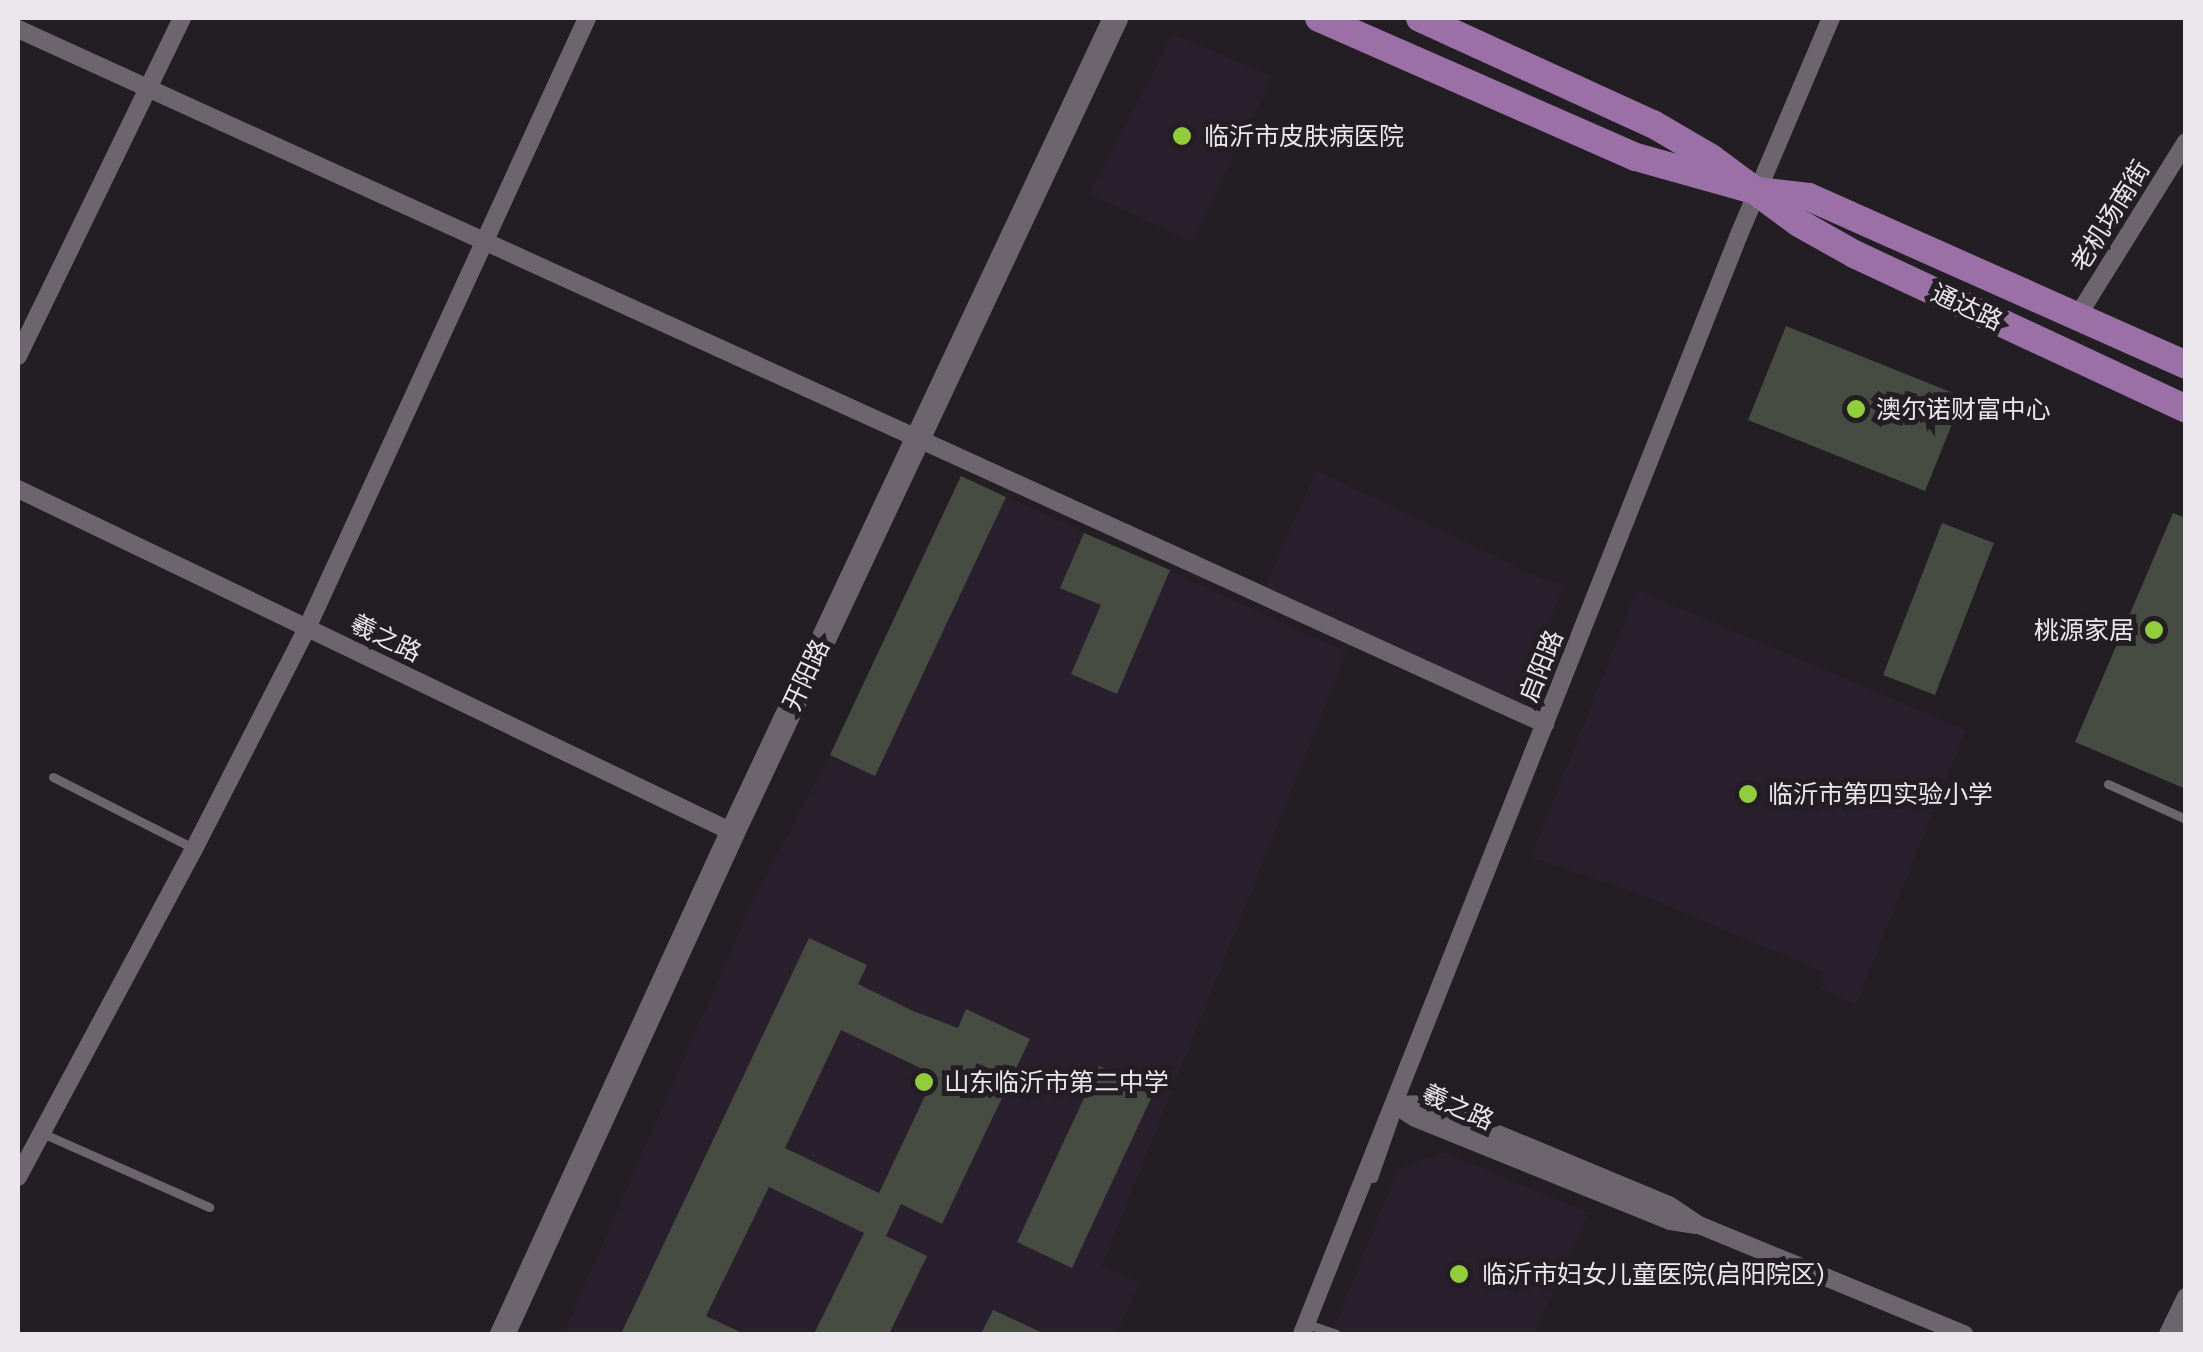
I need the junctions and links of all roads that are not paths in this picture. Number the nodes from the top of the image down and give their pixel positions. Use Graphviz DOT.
graph roads {
  1 [pos="182,18"];
  2 [pos="588,18"];
  3 [pos="1114,18"];
  4 [pos="1320,18"];
  5 [pos="1420,18"];
  6 [pos="1831,18"];
  7 [pos="18,30"];
  8 [pos="148,88"];
  9 [pos="2186,142"];
  10 [pos="1757,191"];
  11 [pos="484,242"];
  12 [pos="2077,316"];
  13 [pos="18,356"];
  14 [pos="2186,365"];
  15 [pos="2186,409"];
  16 [pos="916,441"];
  17 [pos="18,489"];
  18 [pos="306,628"];
  19 [pos="1545,724"];
  20 [pos="53,777"];
  21 [pos="2108,784"];
  22 [pos="2186,819"];
  23 [pos="732,832"];
  24 [pos="194,849"];
  25 [pos="1395,1105"];
  26 [pos="41,1132"];
  27 [pos="18,1176"];
  28 [pos="209,1207"];
  29 [pos="2186,1297"];
  30 [pos="1306,1332"];
  31 [pos="502,1334"];
  32 [pos="1336,1334"];
  33 [pos="1964,1334"];
  34 [pos="2168,1334"];
  1 -- 8 [label="street"];
  2 -- 11 [label="street"];
  3 -- 16 [label="street, 开阳路"];
  4 -- 10 [label="main road, 通达路"];
  5 -- 10 [label="main road, 通达路"];
  6 -- 10 [label="street, 启阳路"];
  7 -- 8 [label="street"];
  8 -- 11 [label="street"];
  8 -- 13 [label="street"];
  9 -- 12 [label="street, 老机场南街"];
  10 -- 12 [label="main road, 通达路"];
  10 -- 15 [label="main road, 通达路"];
  10 -- 19 [label="street, 启阳路"];
  11 -- 16 [label="street"];
  11 -- 18 [label="street"];
  12 -- 14 [label="main road, 通达路"];
  16 -- 19 [label="street"];
  16 -- 23 [label="street, 开阳路"];
  17 -- 18 [label="street, 羲之路"];
  18 -- 23 [label="street, 羲之路"];
  18 -- 24 [label="street"];
  19 -- 25 [label="street, 启阳路"];
  20 -- 24 [label="lane"];
  21 -- 22 [label="lane"];
  23 -- 31 [label="street, 开阳路"];
  24 -- 26 [label="street"];
  25 -- 30 [label="street, 启阳路"];
  25 -- 33 [label="street, 羲之路"];
  26 -- 27 [label="street"];
  26 -- 28 [label="lane"];
  29 -- 34 [label="street"];
  30 -- 32 [label="lane"];
}
